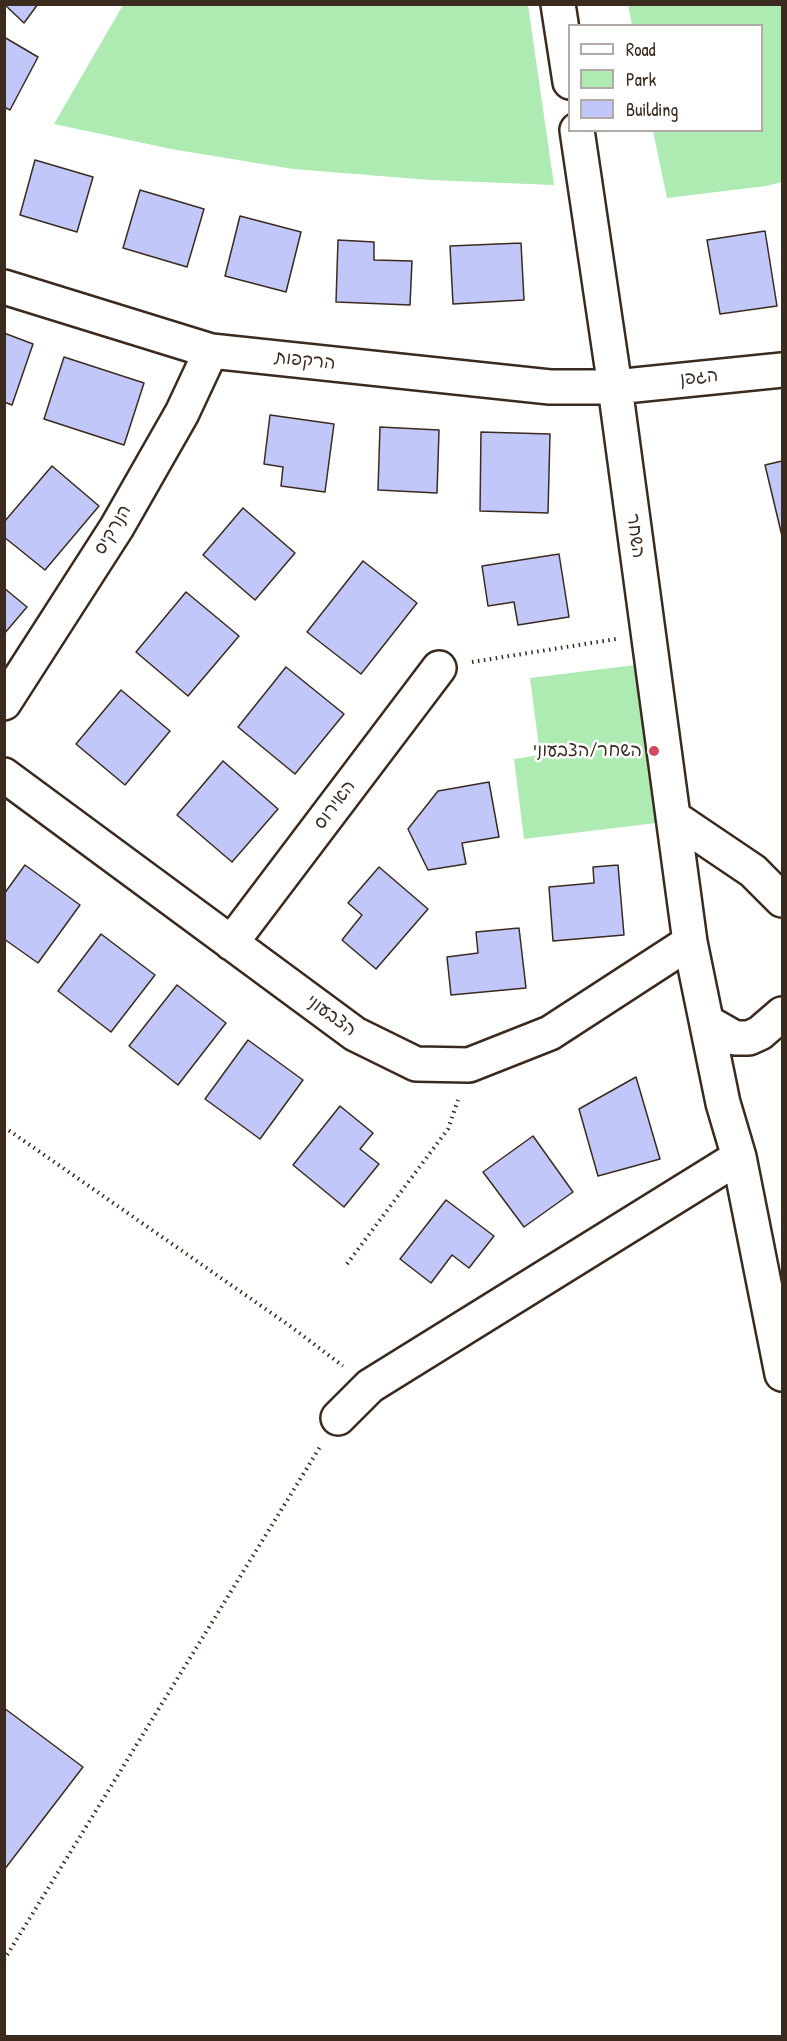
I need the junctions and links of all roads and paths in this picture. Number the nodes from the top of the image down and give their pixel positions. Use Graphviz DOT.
graph roads {
  1 [pos="558,4"];
  2 [pos="568,69"];
  3 [pos="577,132"];
  4 [pos="4,287"];
  5 [pos="211,351"];
  6 [pos="783,370"];
  7 [pos="615,387"];
  8 [pos="648,634"];
  9 [pos="439,668"];
  10 [pos="4,704"];
  11 [pos="4,775"];
  12 [pos="673,817"];
  13 [pos="783,900"];
  14 [pos="231,942"];
  15 [pos="690,942"];
  16 [pos="783,1014"];
  17 [pos="707,1022"];
  18 [pos="469,1065"];
  19 [pos="4,1127"];
  20 [pos="739,1157"];
  21 [pos="347,1264"];
  22 [pos="783,1374"];
  23 [pos="370,1386"];
  24 [pos="338,1418"];
  25 [pos="4,1960"];
  1 -- 2 [label="street"];
  3 -- 7 [label="street, השחר"];
  4 -- 5 [label="street, הרקפות"];
  5 -- 7 [label="street, הרקפות"];
  5 -- 10 [label="street, הנרקיס"];
  6 -- 7 [label="street, הגפן"];
  7 -- 8 [label="street, השחר"];
  8 -- 9 [label="path"];
  8 -- 12 [label="street, השחר"];
  9 -- 14 [label="street, האירוס"];
  11 -- 14 [label="street, הצבעוני"];
  12 -- 13 [label="street"];
  12 -- 15 [label="street, השחר"];
  14 -- 18 [label="street, הצבעוני"];
  15 -- 17 [label="street, השחר"];
  15 -- 18 [label="street, הצבעוני"];
  16 -- 17 [label="street"];
  17 -- 20 [label="street, השחר"];
  18 -- 21 [label="path"];
  19 -- 23 [label="path"];
  20 -- 22 [label="street, השחר"];
  20 -- 23 [label="street"];
  23 -- 24 [label="street"];
  24 -- 25 [label="path"];
}
